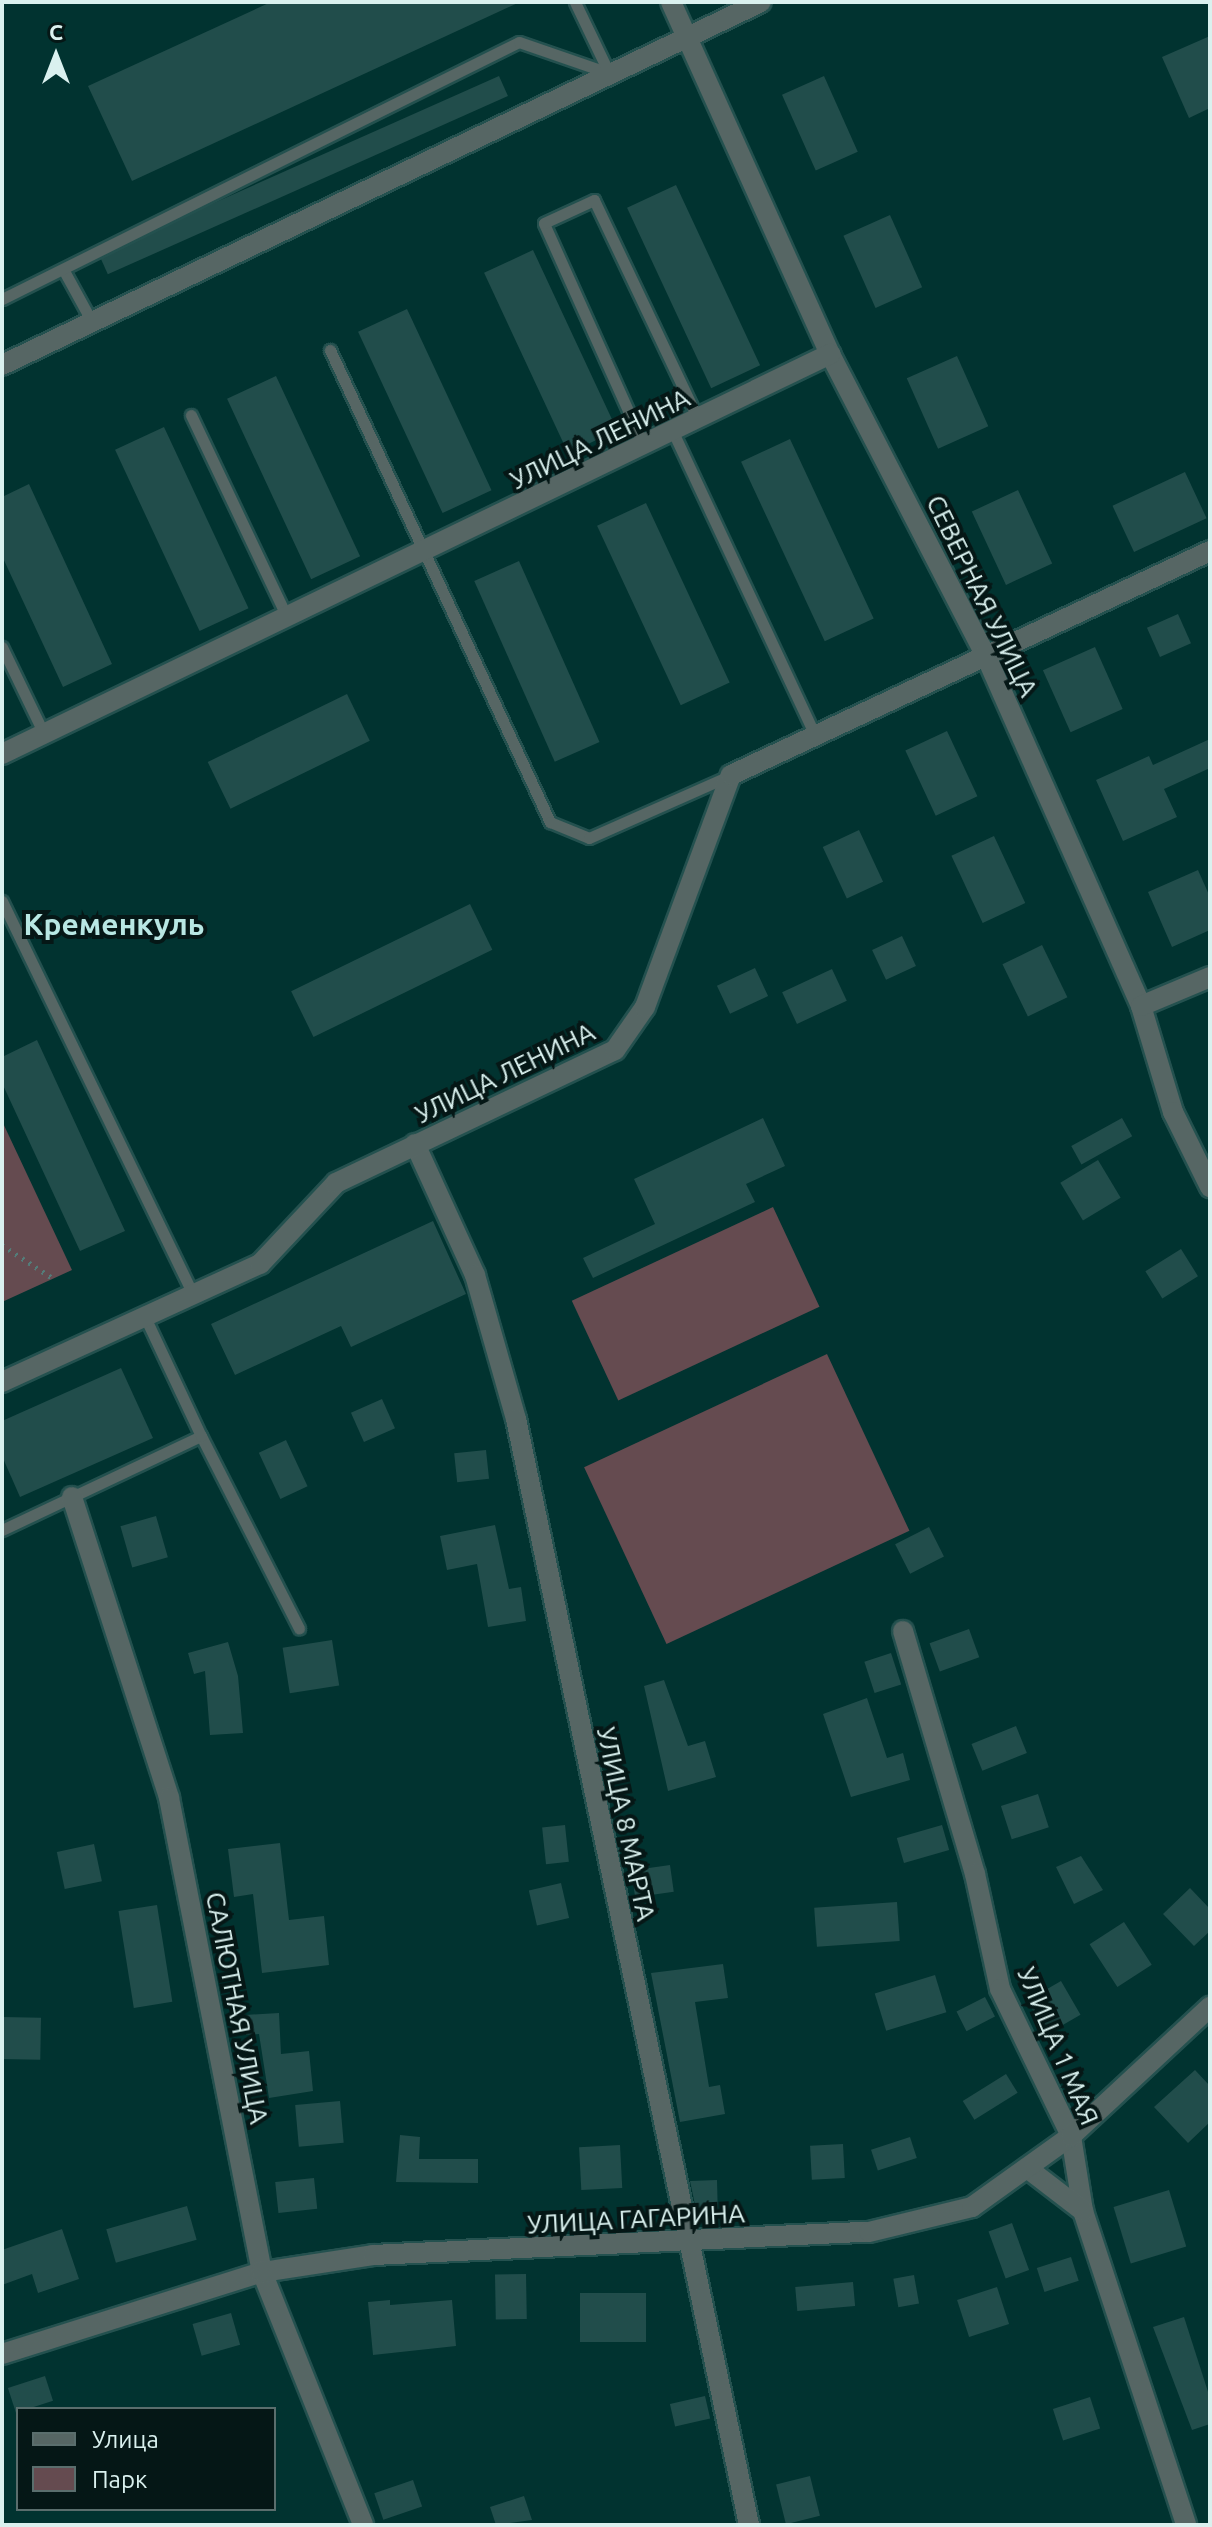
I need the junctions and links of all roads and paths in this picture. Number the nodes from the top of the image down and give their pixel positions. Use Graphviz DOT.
graph roads {
  1 [pos="575,2"];
  2 [pos="671,2"];
  3 [pos="761,2"];
  4 [pos="685,37"];
  5 [pos="609,73"];
  6 [pos="63,269"];
  7 [pos="2,299"];
  8 [pos="92,322"];
  9 [pos="330,350"];
  10 [pos="830,354"];
  11 [pos="2,365"];
  12 [pos="191,415"];
  13 [pos="698,419"];
  14 [pos="673,432"];
  15 [pos="644,446"];
  16 [pos="1210,551"];
  17 [pos="424,554"];
  18 [pos="288,619"];
  19 [pos="2,647"];
  20 [pos="986,656"];
  21 [pos="44,734"];
  22 [pos="815,735"];
  23 [pos="2,754"];
  24 [pos="731,775"];
  25 [pos="2,901"];
  26 [pos="1210,977"];
  27 [pos="1141,1006"];
  28 [pos="415,1144"];
  29 [pos="1210,1187"];
  30 [pos="2,1245"];
  31 [pos="54,1279"];
  32 [pos="193,1295"];
  33 [pos="145,1317"];
  34 [pos="2,1382"];
  35 [pos="201,1436"];
  36 [pos="72,1497"];
  37 [pos="2,1530"];
  38 [pos="299,1628"];
  39 [pos="903,1631"];
  40 [pos="1210,2007"];
  41 [pos="1071,2136"];
  42 [pos="1027,2168"];
  43 [pos="1083,2211"];
  44 [pos="686,2244"];
  45 [pos="262,2272"];
  46 [pos="2,2354"];
  47 [pos="363,2525"];
  48 [pos="749,2525"];
  49 [pos="1186,2525"];
  1 -- 5 [label="lane"];
  2 -- 4 [label="street, СЕВЕРНАЯ УЛИЦА"];
  3 -- 4 [label="street"];
  4 -- 5 [label="street"];
  4 -- 10 [label="street, СЕВЕРНАЯ УЛИЦА"];
  5 -- 6 [label="lane"];
  5 -- 8 [label="street"];
  6 -- 7 [label="lane"];
  6 -- 8 [label="lane"];
  8 -- 11 [label="street"];
  9 -- 17 [label="lane"];
  10 -- 13 [label="street, УЛИЦА ЛЕНИНА"];
  10 -- 20 [label="street, СЕВЕРНАЯ УЛИЦА"];
  12 -- 18 [label="lane"];
  13 -- 14 [label="street, УЛИЦА ЛЕНИНА"];
  13 -- 15 [label="lane"];
  14 -- 15 [label="street, УЛИЦА ЛЕНИНА"];
  14 -- 22 [label="lane"];
  15 -- 17 [label="street, УЛИЦА ЛЕНИНА"];
  16 -- 20 [label="street"];
  17 -- 18 [label="street, УЛИЦА ЛЕНИНА"];
  17 -- 24 [label="lane"];
  18 -- 21 [label="street, УЛИЦА ЛЕНИНА"];
  19 -- 21 [label="lane"];
  20 -- 22 [label="street"];
  20 -- 27 [label="street, СЕВЕРНАЯ УЛИЦА"];
  21 -- 23 [label="street, УЛИЦА ЛЕНИНА"];
  22 -- 24 [label="street"];
  24 -- 28 [label="street, УЛИЦА ЛЕНИНА"];
  25 -- 32 [label="lane"];
  26 -- 27 [label="street"];
  27 -- 29 [label="street, СЕВЕРНАЯ УЛИЦА"];
  28 -- 32 [label="street, УЛИЦА ЛЕНИНА"];
  28 -- 44 [label="street, УЛИЦА 8 МАРТА"];
  30 -- 31 [label="path"];
  32 -- 33 [label="street, УЛИЦА ЛЕНИНА"];
  33 -- 34 [label="street, УЛИЦА ЛЕНИНА"];
  33 -- 35 [label="lane"];
  35 -- 36 [label="lane"];
  35 -- 38 [label="lane"];
  36 -- 37 [label="lane"];
  36 -- 45 [label="street, САЛЮТНАЯ УЛИЦА"];
  39 -- 41 [label="street, УЛИЦА 1 МАЯ"];
  40 -- 41 [label="street, УЛИЦА ГАГАРИНА"];
  41 -- 42 [label="street, УЛИЦА ГАГАРИНА"];
  41 -- 43 [label="street, УЛИЦА 1 МАЯ"];
  42 -- 43 [label="street"];
  42 -- 44 [label="street, УЛИЦА ГАГАРИНА"];
  43 -- 49 [label="street, УЛИЦА 1 МАЯ"];
  44 -- 45 [label="street, УЛИЦА ГАГАРИНА"];
  44 -- 48 [label="street, УЛИЦА 8 МАРТА"];
  45 -- 46 [label="street, УЛИЦА ГАГАРИНА"];
  45 -- 47 [label="street, САЛЮТНАЯ УЛИЦА"];
}
